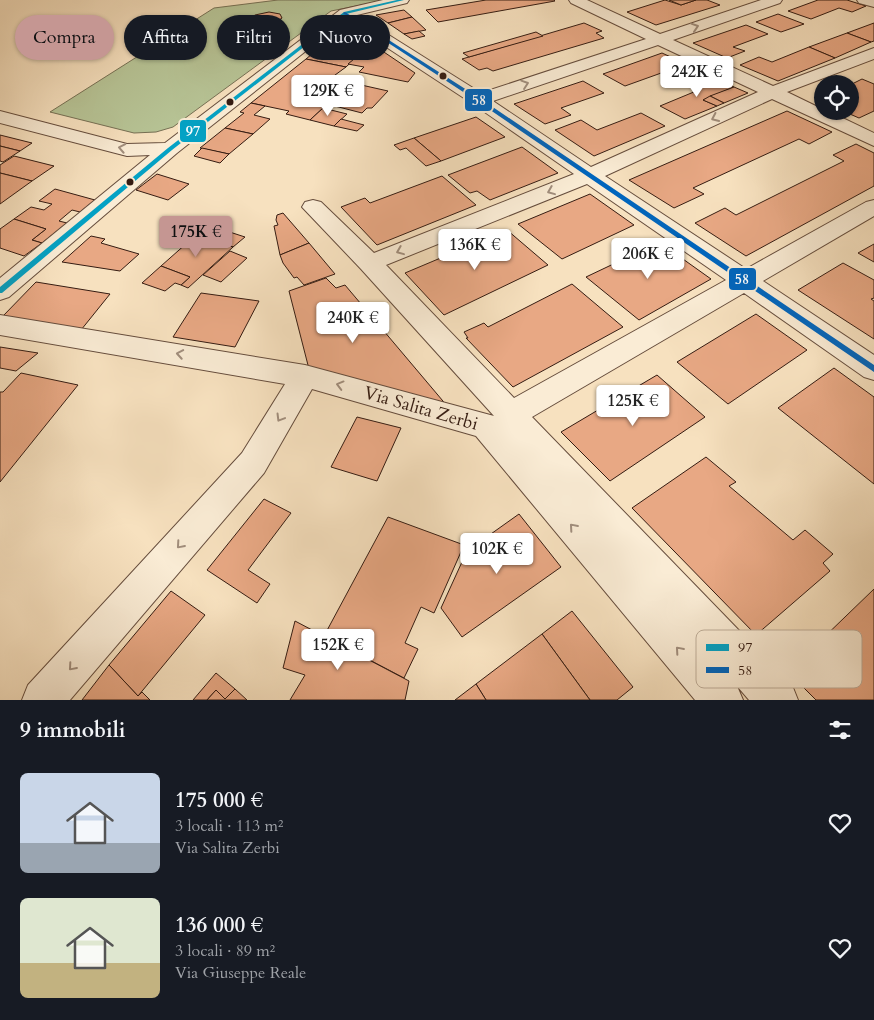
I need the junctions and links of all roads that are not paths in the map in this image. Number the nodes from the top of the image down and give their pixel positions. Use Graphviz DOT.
graph roads {
  1 [pos="402,0"];
  2 [pos="576,0"];
  3 [pos="775,0"];
  4 [pos="864,0"];
  5 [pos="874,3"];
  6 [pos="345,13"];
  7 [pos="659,39"];
  8 [pos="874,53"];
  9 [pos="770,93"];
  10 [pos="478,100"];
  11 [pos="0,117"];
  12 [pos="874,140"];
  13 [pos="170,149"];
  14 [pos="590,175"];
  15 [pos="874,206"];
  16 [pos="313,207"];
  17 [pos="370,263"];
  18 [pos="744,281"];
  19 [pos="0,291"];
  20 [pos="0,325"];
  21 [pos="874,369"];
  22 [pos="305,376"];
  23 [pos="512,414"];
  24 [pos="712,630"];
  25 [pos="696,670"];
  26 [pos="712,688"];
  27 [pos="766,688"];
  28 [pos="43,700"];
  29 [pos="722,700"];
  30 [pos="777,700"];
  1 -- 6 [label="street"];
  2 -- 7 [label="street"];
  7 -- 3 [label="street, one-way"];
  4 -- 5 [label="street"];
  6 -- 10 [label="street"];
  6 -- 13 [label="street"];
  7 -- 9 [label="street"];
  10 -- 7 [label="street, one-way"];
  8 -- 9 [label="street"];
  9 -- 12 [label="street"];
  9 -- 14 [label="street, one-way"];
  10 -- 14 [label="street"];
  13 -- 11 [label="street, one-way"];
  13 -- 19 [label="street"];
  14 -- 17 [label="street, one-way"];
  14 -- 18 [label="street"];
  15 -- 18 [label="street"];
  16 -- 17 [label="street"];
  17 -- 23 [label="street"];
  18 -- 21 [label="street"];
  18 -- 23 [label="street"];
  22 -- 20 [label="street, Via Salita Zerbi, one-way"];
  25 -- 22 [label="street, Via Salita Zerbi, one-way"];
  22 -- 28 [label="street, one-way"];
  23 -- 24 [label="street"];
  29 -- 26 [label="street, Via Salita Zerbi, one-way"];
  27 -- 30 [label="street"];
}
